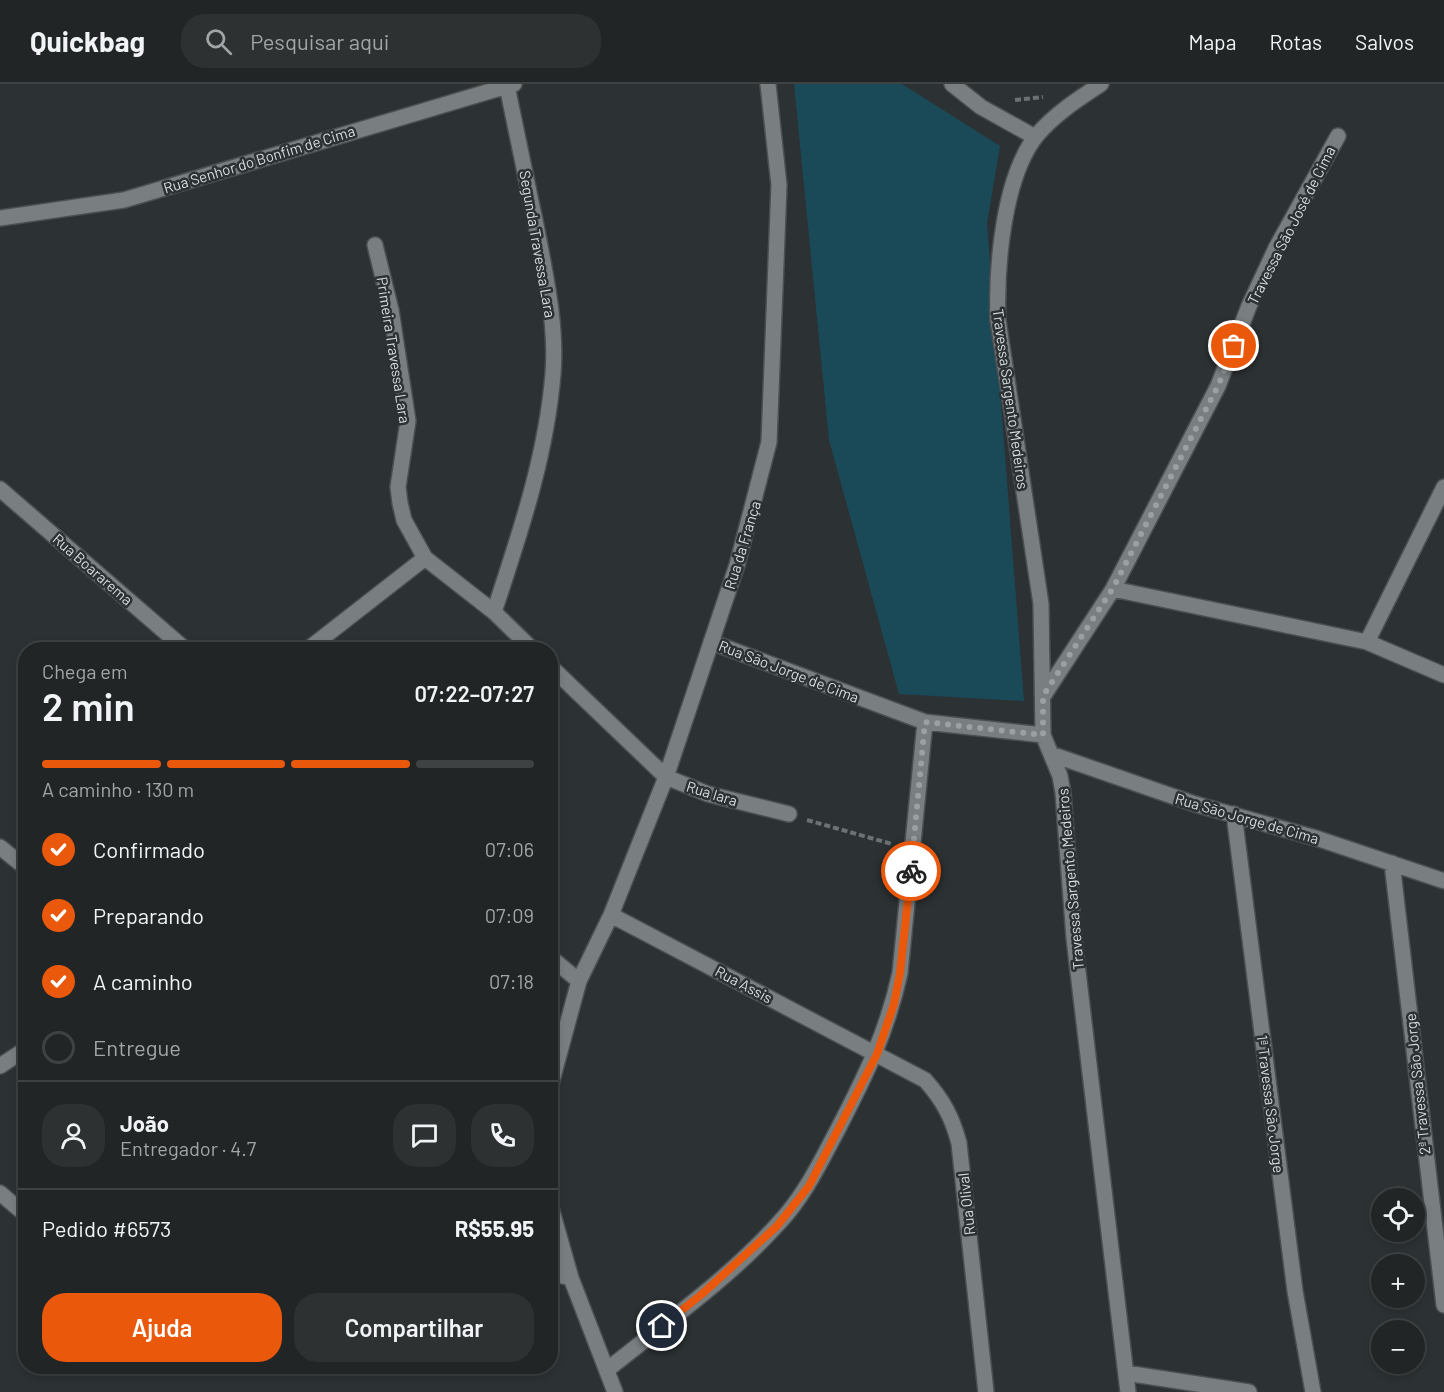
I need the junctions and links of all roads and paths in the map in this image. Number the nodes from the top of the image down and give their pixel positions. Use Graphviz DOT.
graph roads {
  1 [pos="768,84"];
  2 [pos="952,84"];
  3 [pos="1101,84"];
  4 [pos="511,85"];
  5 [pos="1050,93"];
  6 [pos="1008,98"];
  7 [pos="1338,136"];
  8 [pos="1035,137"];
  9 [pos="0,218"];
  10 [pos="375,245"];
  11 [pos="1444,488"];
  12 [pos="0,489"];
  13 [pos="425,558"];
  14 [pos="1113,588"];
  15 [pos="494,612"];
  16 [pos="177,642"];
  17 [pos="317,642"];
  18 [pos="525,642"];
  19 [pos="711,642"];
  20 [pos="1367,642"];
  21 [pos="558,674"];
  22 [pos="1444,675"];
  23 [pos="1043,696"];
  24 [pos="925,722"];
  25 [pos="1043,735"];
  26 [pos="1051,754"];
  27 [pos="666,777"];
  28 [pos="789,814"];
  29 [pos="1234,814"];
  30 [pos="0,847"];
  31 [pos="914,850"];
  32 [pos="18,862"];
  33 [pos="1392,863"];
  34 [pos="1444,881"];
  35 [pos="611,915"];
  36 [pos="558,964"];
  37 [pos="579,981"];
  38 [pos="18,1054"];
  39 [pos="877,1054"];
  40 [pos="558,1058"];
  41 [pos="0,1066"];
  42 [pos="0,1193"];
  43 [pos="18,1208"];
  44 [pos="558,1232"];
  45 [pos="558,1275"];
  46 [pos="571,1278"];
  47 [pos="1444,1305"];
  48 [pos="607,1370"];
  49 [pos="1126,1373"];
  50 [pos="615,1392"];
  51 [pos="986,1392"];
  52 [pos="1128,1392"];
  53 [pos="1249,1392"];
  54 [pos="1313,1392"];
  1 -- 19 [label="street, Rua da França"];
  2 -- 8 [label="street"];
  3 -- 8 [label="street, Travessa Sargento Medeiros"];
  4 -- 9 [label="street, Rua Senhor do Bonfim de Cima"];
  4 -- 15 [label="street, Segunda Travessa Lara"];
  5 -- 6 [label="path"];
  7 -- 14 [label="street, Travessa São José de Cima"];
  8 -- 23 [label="street, Travessa Sargento Medeiros"];
  10 -- 13 [label="street, Primeira Travessa Lara"];
  11 -- 20 [label="street"];
  12 -- 16 [label="street, Rua Boararema"];
  13 -- 15 [label="street"];
  13 -- 17 [label="street"];
  14 -- 20 [label="street"];
  14 -- 23 [label="street, Travessa São José de Cima"];
  15 -- 18 [label="street"];
  19 -- 24 [label="street, Rua São Jorge de Cima"];
  19 -- 27 [label="street, Rua da França"];
  20 -- 22 [label="street"];
  21 -- 27 [label="street, Rua Iara"];
  23 -- 25 [label="street, Travessa Sargento Medeiros"];
  24 -- 25 [label="street, Rua São Jorge de Cima"];
  24 -- 31 [label="street"];
  25 -- 26 [label="street, Travessa Sargento Medeiros"];
  26 -- 29 [label="street, Rua São Jorge de Cima"];
  26 -- 49 [label="street, Travessa Sargento Medeiros"];
  27 -- 28 [label="street, Rua Iara"];
  27 -- 35 [label="street, Rua da França"];
  28 -- 31 [label="path"];
  29 -- 33 [label="street, Rua São Jorge de Cima"];
  29 -- 54 [label="street, 1ª Travessa São Jorge"];
  30 -- 32 [label="street"];
  31 -- 39 [label="street"];
  33 -- 34 [label="street, Rua São Jorge de Cima"];
  33 -- 47 [label="street, 2ª Travessa São Jorge"];
  35 -- 37 [label="street, Rua da França"];
  35 -- 39 [label="street, Rua Assis"];
  36 -- 37 [label="street"];
  37 -- 40 [label="street, Rua da França"];
  38 -- 41 [label="street"];
  39 -- 48 [label="street"];
  39 -- 51 [label="street, Rua Olival"];
  42 -- 43 [label="street"];
  44 -- 46 [label="street"];
  45 -- 46 [label="street"];
  46 -- 48 [label="street"];
  48 -- 50 [label="street"];
  49 -- 52 [label="street, Travessa Sargento Medeiros"];
  49 -- 53 [label="street"];
}
